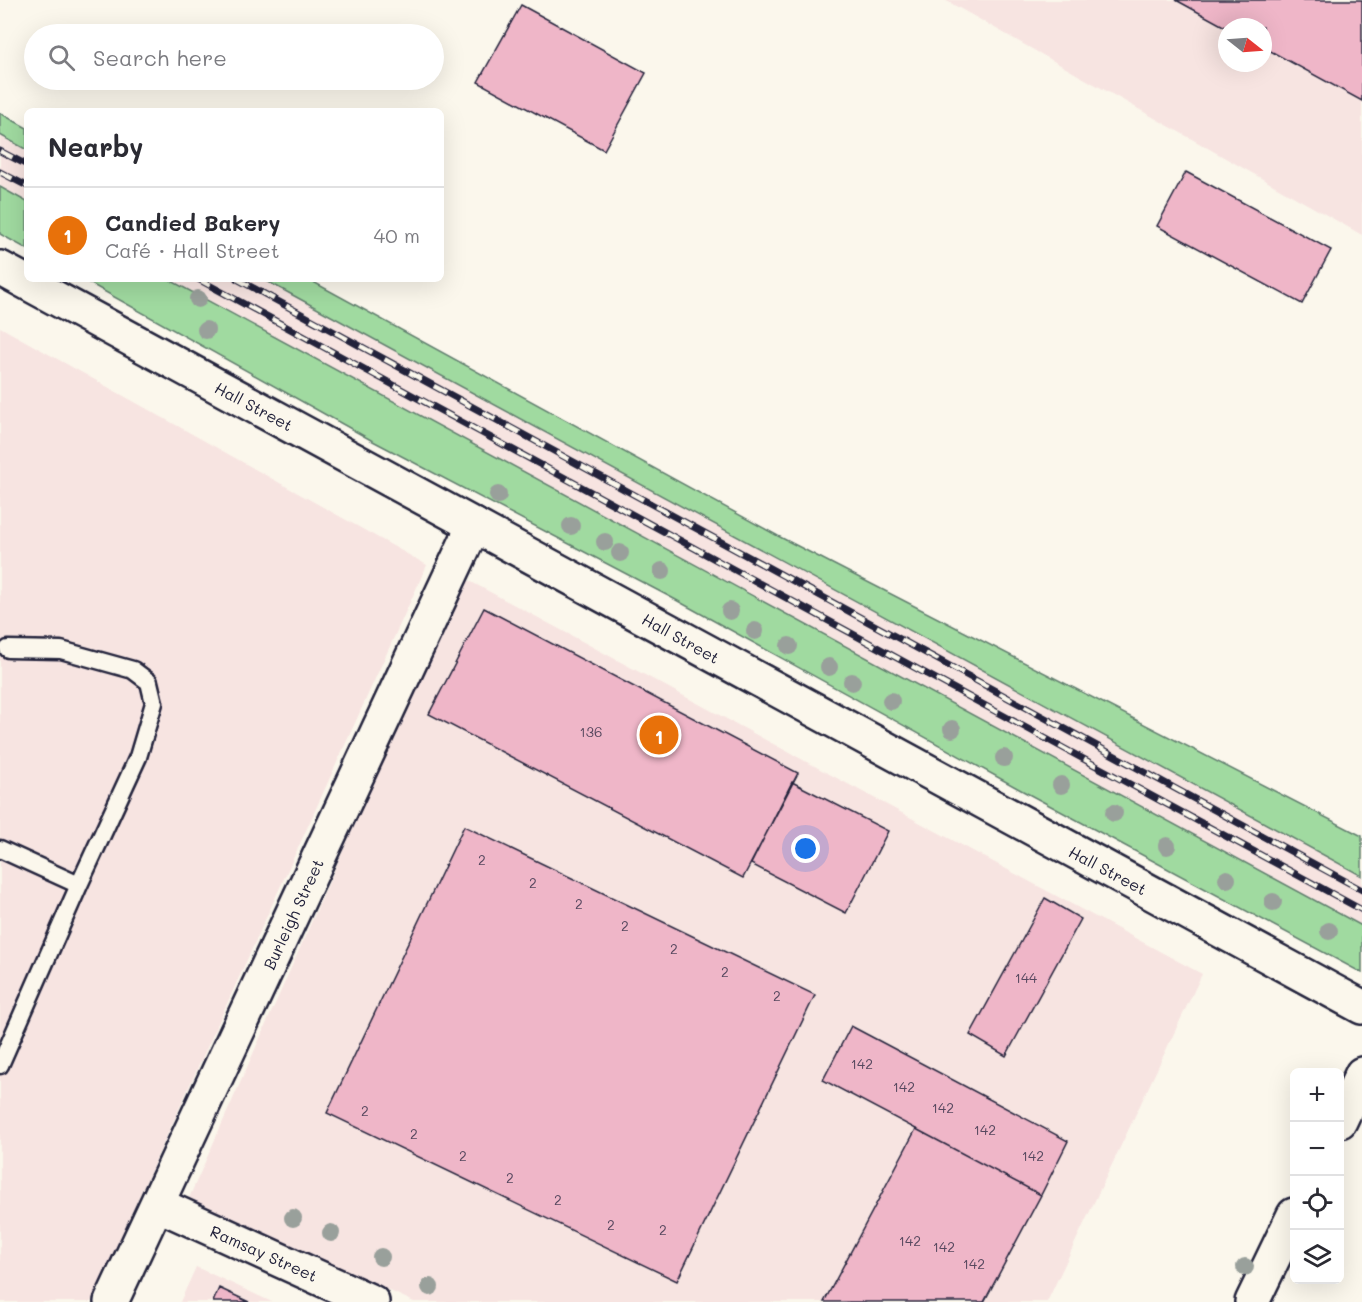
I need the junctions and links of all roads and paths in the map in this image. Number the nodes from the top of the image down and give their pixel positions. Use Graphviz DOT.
graph roads {
  1 [pos="0,268"];
  2 [pos="24,281"];
  3 [pos="26,282"];
  4 [pos="474,525"];
  5 [pos="8,649"];
  6 [pos="0,849"];
  7 [pos="79,885"];
  8 [pos="1362,1007"];
  9 [pos="0,1065"];
  10 [pos="1362,1074"];
  11 [pos="1344,1112"];
  12 [pos="157,1204"];
  13 [pos="1290,1223"];
  14 [pos="111,1302"];
  15 [pos="372,1302"];
  16 [pos="1252,1302"];
  1 -- 2 [label="street, Hall Street"];
  3 -- 4 [label="street, Hall Street"];
  4 -- 8 [label="street, Hall Street"];
  4 -- 12 [label="street, Burleigh Street"];
  5 -- 7 [label="lane"];
  6 -- 7 [label="lane"];
  7 -- 9 [label="lane"];
  10 -- 11 [label="street"];
  12 -- 14 [label="street, Burleigh Street"];
  12 -- 15 [label="street, Ramsay Street"];
  13 -- 16 [label="street"];
}
